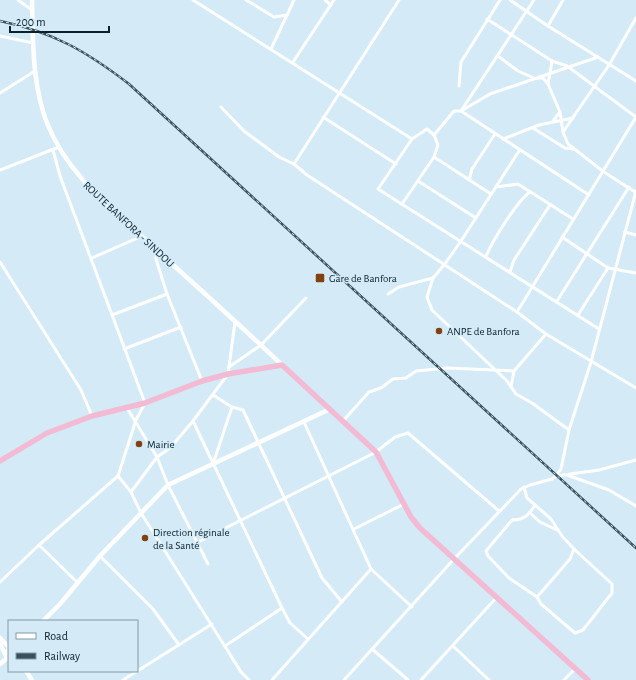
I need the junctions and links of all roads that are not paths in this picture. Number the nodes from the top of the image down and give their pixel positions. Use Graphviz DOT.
graph roads {
  1 [pos="18,0"];
  2 [pos="32,0"];
  3 [pos="193,0"];
  4 [pos="246,0"];
  5 [pos="294,0"];
  6 [pos="325,0"];
  7 [pos="334,0"];
  8 [pos="400,0"];
  9 [pos="500,0"];
  10 [pos="510,0"];
  11 [pos="534,0"];
  12 [pos="564,0"];
  13 [pos="331,5"];
  14 [pos="32,10"];
  15 [pos="527,12"];
  16 [pos="287,15"];
  17 [pos="636,18"];
  18 [pos="487,19"];
  19 [pos="548,26"];
  20 [pos="512,35"];
  21 [pos="0,36"];
  22 [pos="33,43"];
  23 [pos="271,49"];
  24 [pos="498,56"];
  25 [pos="598,57"];
  26 [pos="552,61"];
  27 [pos="293,62"];
  28 [pos="609,65"];
  29 [pos="567,66"];
  30 [pos="35,71"];
  31 [pos="550,72"];
  32 [pos="535,78"];
  33 [pos="636,81"];
  34 [pos="548,84"];
  35 [pos="459,86"];
  36 [pos="594,87"];
  37 [pos="341,92"];
  38 [pos="0,93"];
  39 [pos="221,107"];
  40 [pos="461,111"];
  41 [pos="560,112"];
  42 [pos="323,117"];
  43 [pos="636,117"];
  44 [pos="573,118"];
  45 [pos="562,121"];
  46 [pos="552,122"];
  47 [pos="533,128"];
  48 [pos="563,132"];
  49 [pos="495,134"];
  50 [pos="434,135"];
  51 [pos="412,139"];
  52 [pos="503,139"];
  53 [pos="59,147"];
  54 [pos="53,150"];
  55 [pos="574,150"];
  56 [pos="519,151"];
  57 [pos="434,157"];
  58 [pos="294,164"];
  59 [pos="396,164"];
  60 [pos="0,170"];
  61 [pos="604,172"];
  62 [pos="469,180"];
  63 [pos="418,181"];
  64 [pos="496,186"];
  65 [pos="629,188"];
  66 [pos="636,191"];
  67 [pos="530,192"];
  68 [pos="491,194"];
  69 [pos="589,195"];
  70 [pos="635,198"];
  71 [pos="402,204"];
  72 [pos="550,205"];
  73 [pos="476,218"];
  74 [pos="573,219"];
  75 [pos="625,232"];
  76 [pos="636,235"];
  77 [pos="142,236"];
  78 [pos="562,237"];
  79 [pos="461,240"];
  80 [pos="156,249"];
  81 [pos="587,254"];
  82 [pos="486,256"];
  83 [pos="92,258"];
  84 [pos="0,262"];
  85 [pos="444,265"];
  86 [pos="608,268"];
  87 [pos="615,268"];
  88 [pos="510,272"];
  89 [pos="636,273"];
  90 [pos="432,278"];
  91 [pos="532,286"];
  92 [pos="167,294"];
  93 [pos="388,294"];
  94 [pos="306,298"];
  95 [pos="556,301"];
  96 [pos="517,312"];
  97 [pos="112,315"];
  98 [pos="578,315"];
  99 [pos="235,322"];
  100 [pos="180,327"];
  101 [pos="599,329"];
  102 [pos="546,334"];
  103 [pos="261,345"];
  104 [pos="124,349"];
  105 [pos="590,362"];
  106 [pos="282,365"];
  107 [pos="229,367"];
  108 [pos="497,371"];
  109 [pos="514,371"];
  110 [pos="228,374"];
  111 [pos="202,381"];
  112 [pos="511,387"];
  113 [pos="636,388"];
  114 [pos="213,395"];
  115 [pos="145,403"];
  116 [pos="127,407"];
  117 [pos="232,407"];
  118 [pos="330,410"];
  119 [pos="92,416"];
  120 [pos="136,420"];
  121 [pos="193,421"];
  122 [pos="343,421"];
  123 [pos="304,422"];
  124 [pos="569,430"];
  125 [pos="259,443"];
  126 [pos="376,452"];
  127 [pos="157,458"];
  128 [pos="636,460"];
  129 [pos="0,461"];
  130 [pos="213,464"];
  131 [pos="566,474"];
  132 [pos="118,476"];
  133 [pos="556,476"];
  134 [pos="329,477"];
  135 [pos="168,485"];
  136 [pos="524,487"];
  137 [pos="131,492"];
  138 [pos="284,499"];
  139 [pos="404,504"];
  140 [pos="535,505"];
  141 [pos="636,506"];
  142 [pos="499,511"];
  143 [pos="141,513"];
  144 [pos="530,513"];
  145 [pos="239,520"];
  146 [pos="354,530"];
  147 [pos="558,531"];
  148 [pos="198,542"];
  149 [pos="39,544"];
  150 [pos="574,549"];
  151 [pos="100,556"];
  152 [pos="454,559"];
  153 [pos="208,564"];
  154 [pos="371,569"];
  155 [pos="0,582"];
  156 [pos="78,583"];
  157 [pos="497,597"];
  158 [pos="537,597"];
  159 [pos="342,602"];
  160 [pos="412,607"];
  161 [pos="282,608"];
  162 [pos="44,620"];
  163 [pos="212,624"];
  164 [pos="0,638"];
  165 [pos="308,639"];
  166 [pos="0,644"];
  167 [pos="179,645"];
  168 [pos="225,646"];
  169 [pos="453,646"];
  170 [pos="8,647"];
  171 [pos="372,649"];
  172 [pos="7,657"];
  173 [pos="0,664"];
  174 [pos="576,668"];
  175 [pos="138,671"];
  176 [pos="26,672"];
  177 [pos="136,672"];
  178 [pos="32,680"];
  179 [pos="123,680"];
  180 [pos="250,680"];
  181 [pos="272,680"];
  182 [pos="344,680"];
  183 [pos="408,680"];
  184 [pos="421,680"];
  185 [pos="489,680"];
  186 [pos="564,680"];
  187 [pos="588,680"];
  1 -- 14 [label="street"];
  2 -- 14 [label="main road, ROUTE BANFORA - SINDOU"];
  3 -- 23 [label="street"];
  4 -- 16 [label="street"];
  5 -- 16 [label="street"];
  6 -- 13 [label="street"];
  7 -- 13 [label="street"];
  8 -- 37 [label="street"];
  9 -- 18 [label="street"];
  10 -- 15 [label="street"];
  11 -- 15 [label="street"];
  12 -- 19 [label="street"];
  13 -- 27 [label="street"];
  14 -- 22 [label="main road, ROUTE BANFORA - SINDOU"];
  15 -- 19 [label="street"];
  15 -- 20 [label="street"];
  16 -- 23 [label="street"];
  17 -- 28 [label="street"];
  18 -- 20 [label="street"];
  18 -- 35 [label="street"];
  19 -- 25 [label="street"];
  20 -- 24 [label="street"];
  20 -- 26 [label="street"];
  21 -- 22 [label="street"];
  22 -- 30 [label="main road, ROUTE BANFORA - SINDOU"];
  23 -- 27 [label="street"];
  24 -- 32 [label="street"];
  24 -- 40 [label="street"];
  25 -- 28 [label="street"];
  25 -- 29 [label="street"];
  26 -- 29 [label="street"];
  26 -- 31 [label="street"];
  27 -- 37 [label="street"];
  28 -- 33 [label="street"];
  28 -- 36 [label="street"];
  29 -- 31 [label="street"];
  29 -- 36 [label="street"];
  30 -- 38 [label="street"];
  30 -- 53 [label="main road, ROUTE BANFORA - SINDOU"];
  31 -- 32 [label="street"];
  31 -- 34 [label="street"];
  32 -- 34 [label="street"];
  32 -- 40 [label="street"];
  34 -- 41 [label="street"];
  36 -- 43 [label="street"];
  36 -- 44 [label="street"];
  37 -- 42 [label="street"];
  37 -- 51 [label="street"];
  39 -- 58 [label="street"];
  40 -- 49 [label="street"];
  40 -- 50 [label="street"];
  41 -- 45 [label="street"];
  41 -- 46 [label="street"];
  42 -- 58 [label="street"];
  42 -- 59 [label="street"];
  43 -- 61 [label="street"];
  44 -- 45 [label="street"];
  44 -- 48 [label="street"];
  45 -- 46 [label="street"];
  45 -- 48 [label="street"];
  46 -- 47 [label="street"];
  47 -- 52 [label="street"];
  47 -- 55 [label="street"];
  48 -- 55 [label="street"];
  49 -- 52 [label="street"];
  49 -- 62 [label="street"];
  50 -- 51 [label="street"];
  50 -- 57 [label="street"];
  51 -- 59 [label="street"];
  52 -- 56 [label="street"];
  53 -- 54 [label="street"];
  53 -- 77 [label="main road, ROUTE BANFORA - SINDOU"];
  54 -- 60 [label="street"];
  54 -- 83 [label="street"];
  55 -- 61 [label="street"];
  56 -- 64 [label="street"];
  56 -- 69 [label="street"];
  57 -- 62 [label="street"];
  57 -- 63 [label="street"];
  58 -- 85 [label="street"];
  59 -- 71 [label="street"];
  61 -- 65 [label="street"];
  61 -- 69 [label="street"];
  62 -- 68 [label="street"];
  63 -- 71 [label="street"];
  63 -- 73 [label="street"];
  64 -- 67 [label="street"];
  64 -- 68 [label="street"];
  65 -- 66 [label="street"];
  65 -- 81 [label="street"];
  66 -- 70 [label="street"];
  67 -- 72 [label="street"];
  67 -- 82 [label="street"];
  68 -- 73 [label="street"];
  69 -- 74 [label="street"];
  70 -- 75 [label="street"];
  71 -- 79 [label="street"];
  72 -- 74 [label="street"];
  72 -- 88 [label="street"];
  73 -- 79 [label="street"];
  74 -- 78 [label="street"];
  75 -- 76 [label="street"];
  75 -- 87 [label="street"];
  77 -- 80 [label="main road, ROUTE BANFORA - SINDOU"];
  77 -- 83 [label="street"];
  78 -- 81 [label="street"];
  78 -- 91 [label="street"];
  79 -- 82 [label="street"];
  79 -- 85 [label="street"];
  80 -- 92 [label="street"];
  80 -- 99 [label="main road, ROUTE BANFORA - SINDOU"];
  81 -- 86 [label="street"];
  81 -- 95 [label="street"];
  82 -- 88 [label="street"];
  83 -- 97 [label="street"];
  84 -- 119 [label="street"];
  85 -- 90 [label="street"];
  85 -- 96 [label="street"];
  86 -- 87 [label="street"];
  86 -- 98 [label="street"];
  87 -- 89 [label="street"];
  87 -- 101 [label="street"];
  88 -- 91 [label="street"];
  90 -- 93 [label="street"];
  90 -- 108 [label="street"];
  91 -- 95 [label="street"];
  91 -- 96 [label="street"];
  92 -- 97 [label="street"];
  92 -- 100 [label="street"];
  94 -- 103 [label="street"];
  95 -- 98 [label="street"];
  96 -- 102 [label="street"];
  97 -- 104 [label="street"];
  98 -- 101 [label="street"];
  99 -- 103 [label="main road, ROUTE BANFORA - SINDOU"];
  99 -- 107 [label="street"];
  100 -- 104 [label="street"];
  100 -- 111 [label="street"];
  101 -- 105 [label="street"];
  102 -- 105 [label="street"];
  102 -- 109 [label="street"];
  103 -- 106 [label="main road, ROUTE BANFORA - SINDOU"];
  103 -- 107 [label="street"];
  104 -- 115 [label="street"];
  105 -- 113 [label="street"];
  105 -- 124 [label="street"];
  106 -- 110 [label="highway"];
  106 -- 118 [label="highway"];
  107 -- 110 [label="street"];
  108 -- 109 [label="street"];
  108 -- 112 [label="street"];
  108 -- 122 [label="street"];
  109 -- 112 [label="street"];
  110 -- 111 [label="highway"];
  110 -- 114 [label="street"];
  111 -- 115 [label="highway"];
  112 -- 124 [label="street"];
  114 -- 117 [label="street"];
  114 -- 121 [label="street"];
  115 -- 116 [label="highway"];
  115 -- 120 [label="street"];
  116 -- 119 [label="highway"];
  116 -- 120 [label="street"];
  117 -- 125 [label="street"];
  117 -- 130 [label="street"];
  118 -- 122 [label="highway"];
  118 -- 123 [label="main road"];
  119 -- 129 [label="highway"];
  120 -- 127 [label="street"];
  120 -- 132 [label="street"];
  121 -- 127 [label="street"];
  121 -- 130 [label="street"];
  122 -- 126 [label="highway"];
  123 -- 125 [label="main road"];
  123 -- 134 [label="street"];
  124 -- 133 [label="street"];
  125 -- 130 [label="main road"];
  125 -- 138 [label="street"];
  126 -- 134 [label="street"];
  126 -- 139 [label="highway"];
  126 -- 142 [label="street"];
  127 -- 135 [label="street"];
  127 -- 137 [label="street"];
  128 -- 131 [label="street"];
  130 -- 135 [label="main road"];
  130 -- 145 [label="street"];
  131 -- 133 [label="street"];
  131 -- 141 [label="street"];
  132 -- 137 [label="street"];
  132 -- 149 [label="street"];
  133 -- 136 [label="street"];
  134 -- 138 [label="street"];
  134 -- 146 [label="street"];
  135 -- 143 [label="main road"];
  135 -- 148 [label="street"];
  136 -- 140 [label="street"];
  136 -- 142 [label="street"];
  137 -- 143 [label="street"];
  138 -- 145 [label="street"];
  138 -- 159 [label="street"];
  139 -- 146 [label="street"];
  139 -- 152 [label="highway"];
  140 -- 144 [label="street"];
  140 -- 147 [label="street"];
  142 -- 152 [label="street"];
  143 -- 151 [label="main road"];
  143 -- 163 [label="street"];
  144 -- 147 [label="street"];
  144 -- 158 [label="street"];
  145 -- 148 [label="street"];
  145 -- 161 [label="street"];
  146 -- 154 [label="street"];
  147 -- 150 [label="street"];
  148 -- 153 [label="street"];
  149 -- 155 [label="street"];
  149 -- 156 [label="street"];
  150 -- 158 [label="street"];
  150 -- 158 [label="street"];
  151 -- 156 [label="main road"];
  151 -- 167 [label="street"];
  152 -- 157 [label="highway"];
  152 -- 160 [label="street"];
  154 -- 159 [label="street"];
  154 -- 160 [label="street"];
  156 -- 162 [label="main road"];
  157 -- 169 [label="street"];
  157 -- 174 [label="highway"];
  159 -- 165 [label="street"];
  160 -- 171 [label="street"];
  161 -- 165 [label="street"];
  161 -- 168 [label="street"];
  163 -- 167 [label="street"];
  163 -- 168 [label="street"];
  164 -- 170 [label="main road"];
  165 -- 181 [label="street"];
  166 -- 172 [label="main road"];
  167 -- 175 [label="street"];
  168 -- 180 [label="street"];
  169 -- 184 [label="street"];
  169 -- 185 [label="street"];
  171 -- 182 [label="street"];
  171 -- 183 [label="street"];
  172 -- 173 [label="main road"];
  174 -- 186 [label="street"];
  174 -- 187 [label="highway"];
  176 -- 178 [label="main road"];
  177 -- 179 [label="street"];
}
